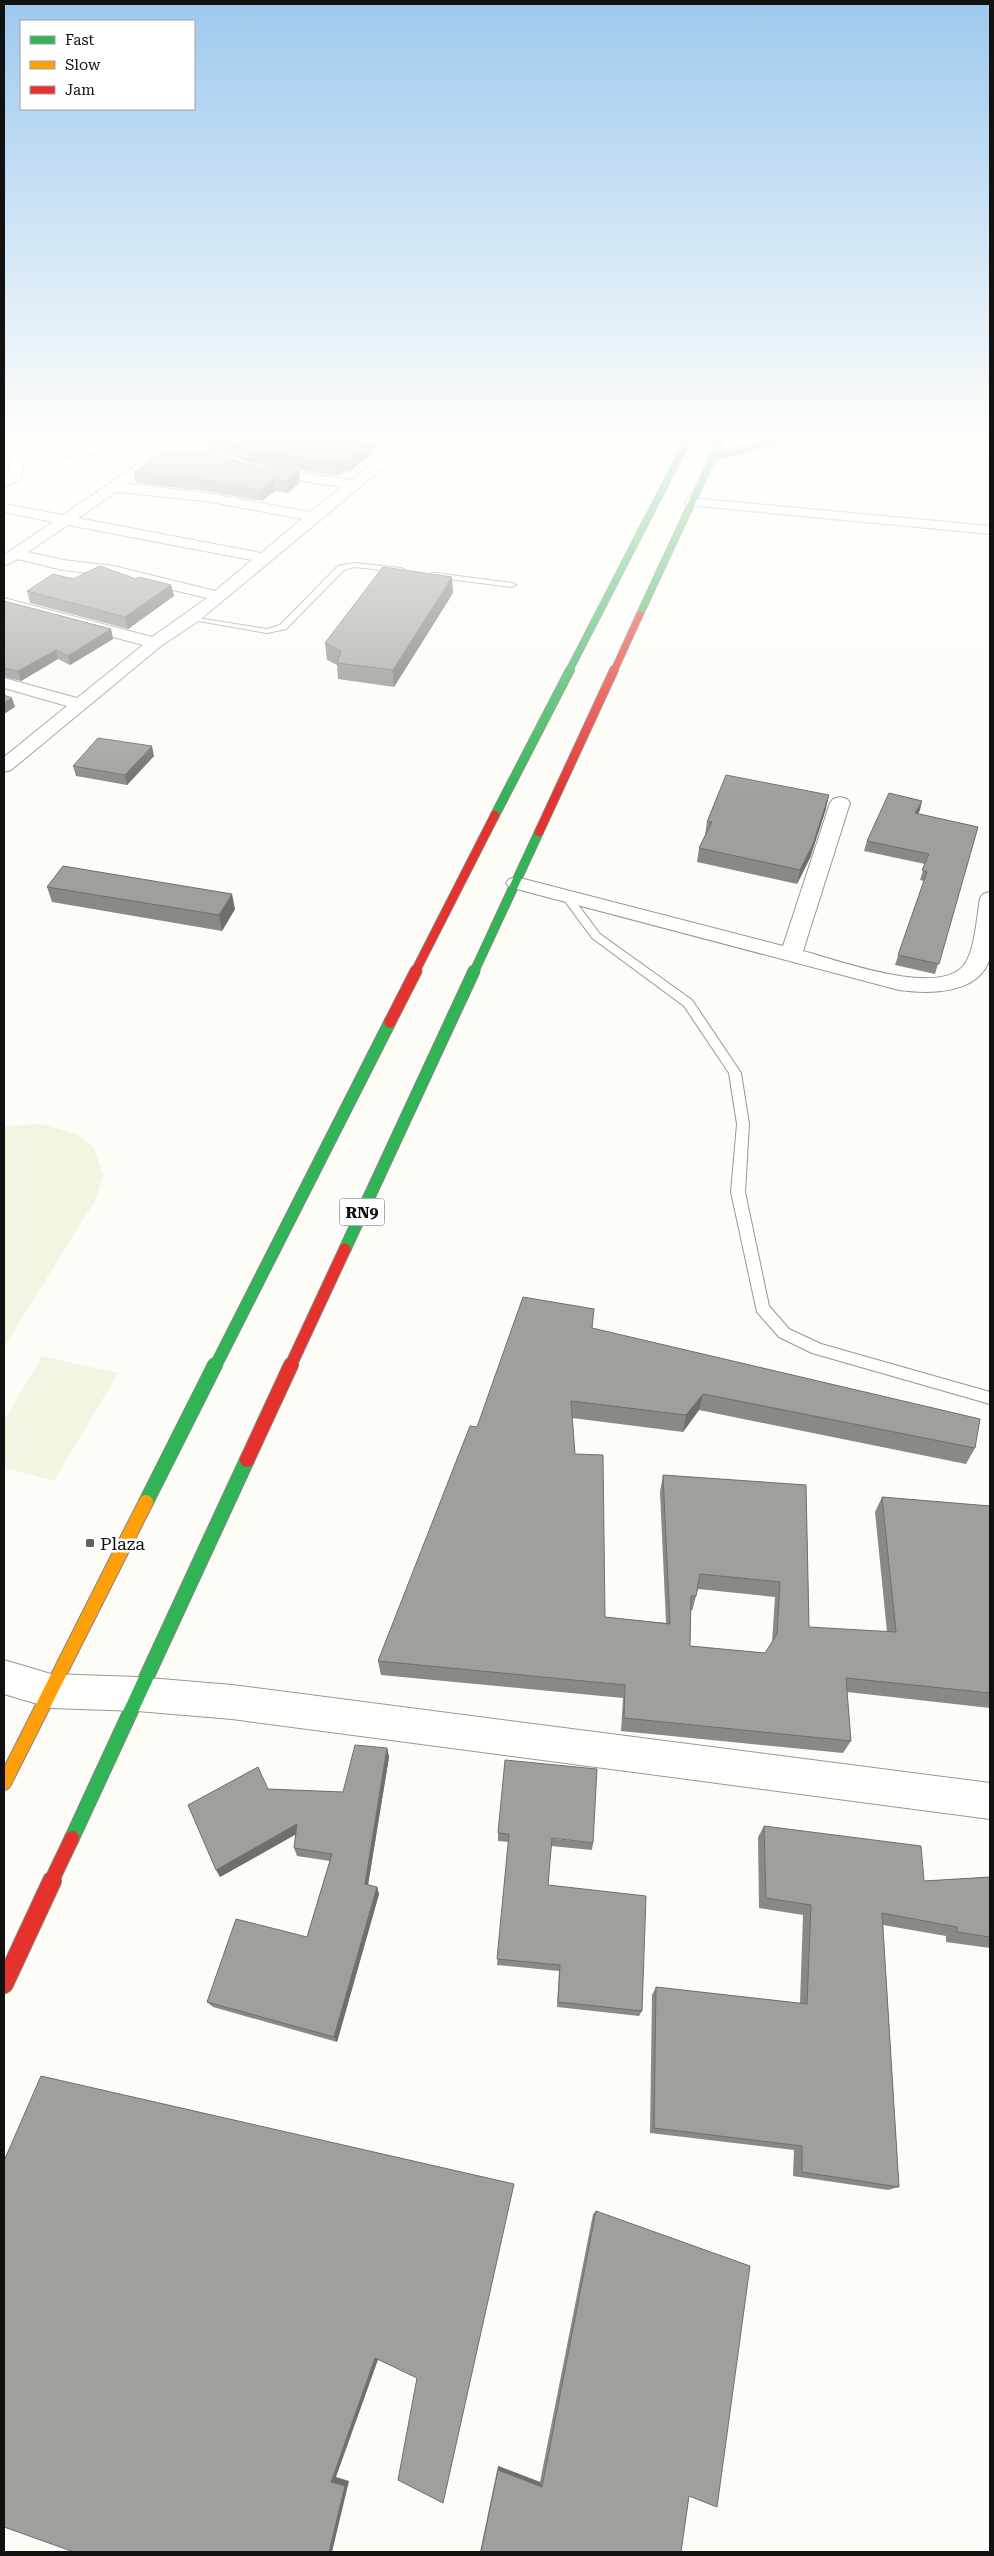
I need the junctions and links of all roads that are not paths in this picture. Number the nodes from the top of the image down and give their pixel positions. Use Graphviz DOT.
graph roads {
  1 [pos="20,559"];
  2 [pos="261,559"];
  3 [pos="628,559"];
  4 [pos="666,559"];
  5 [pos="408,571"];
  6 [pos="427,574"];
  7 [pos="512,585"];
  8 [pos="218,596"];
  9 [pos="4,603"];
  10 [pos="191,619"];
  11 [pos="155,643"];
  12 [pos="4,683"];
  13 [pos="80,704"];
  14 [pos="4,766"];
  15 [pos="840,803"];
  16 [pos="516,883"];
  17 [pos="566,896"];
  18 [pos="990,898"];
  19 [pos="791,955"];
  20 [pos="990,1398"];
  21 [pos="4,1677"];
  22 [pos="51,1691"];
  23 [pos="137,1694"];
  24 [pos="4,1783"];
  25 [pos="990,1801"];
  26 [pos="4,1984"];
  1 -- 8 [label="street"];
  2 -- 8 [label="street"];
  3 -- 22 [label="main road"];
  4 -- 16 [label="main road, RN9"];
  5 -- 10 [label="lane"];
  6 -- 7 [label="lane"];
  8 -- 10 [label="street"];
  9 -- 11 [label="street"];
  10 -- 11 [label="street"];
  11 -- 13 [label="street"];
  12 -- 13 [label="street"];
  13 -- 14 [label="street"];
  15 -- 19 [label="street"];
  16 -- 17 [label="street"];
  16 -- 23 [label="main road, RN9"];
  17 -- 19 [label="street"];
  17 -- 20 [label="lane"];
  18 -- 19 [label="street"];
  21 -- 22 [label="street"];
  22 -- 23 [label="street"];
  22 -- 24 [label="main road"];
  23 -- 25 [label="street"];
  23 -- 26 [label="main road, RN9"];
}
